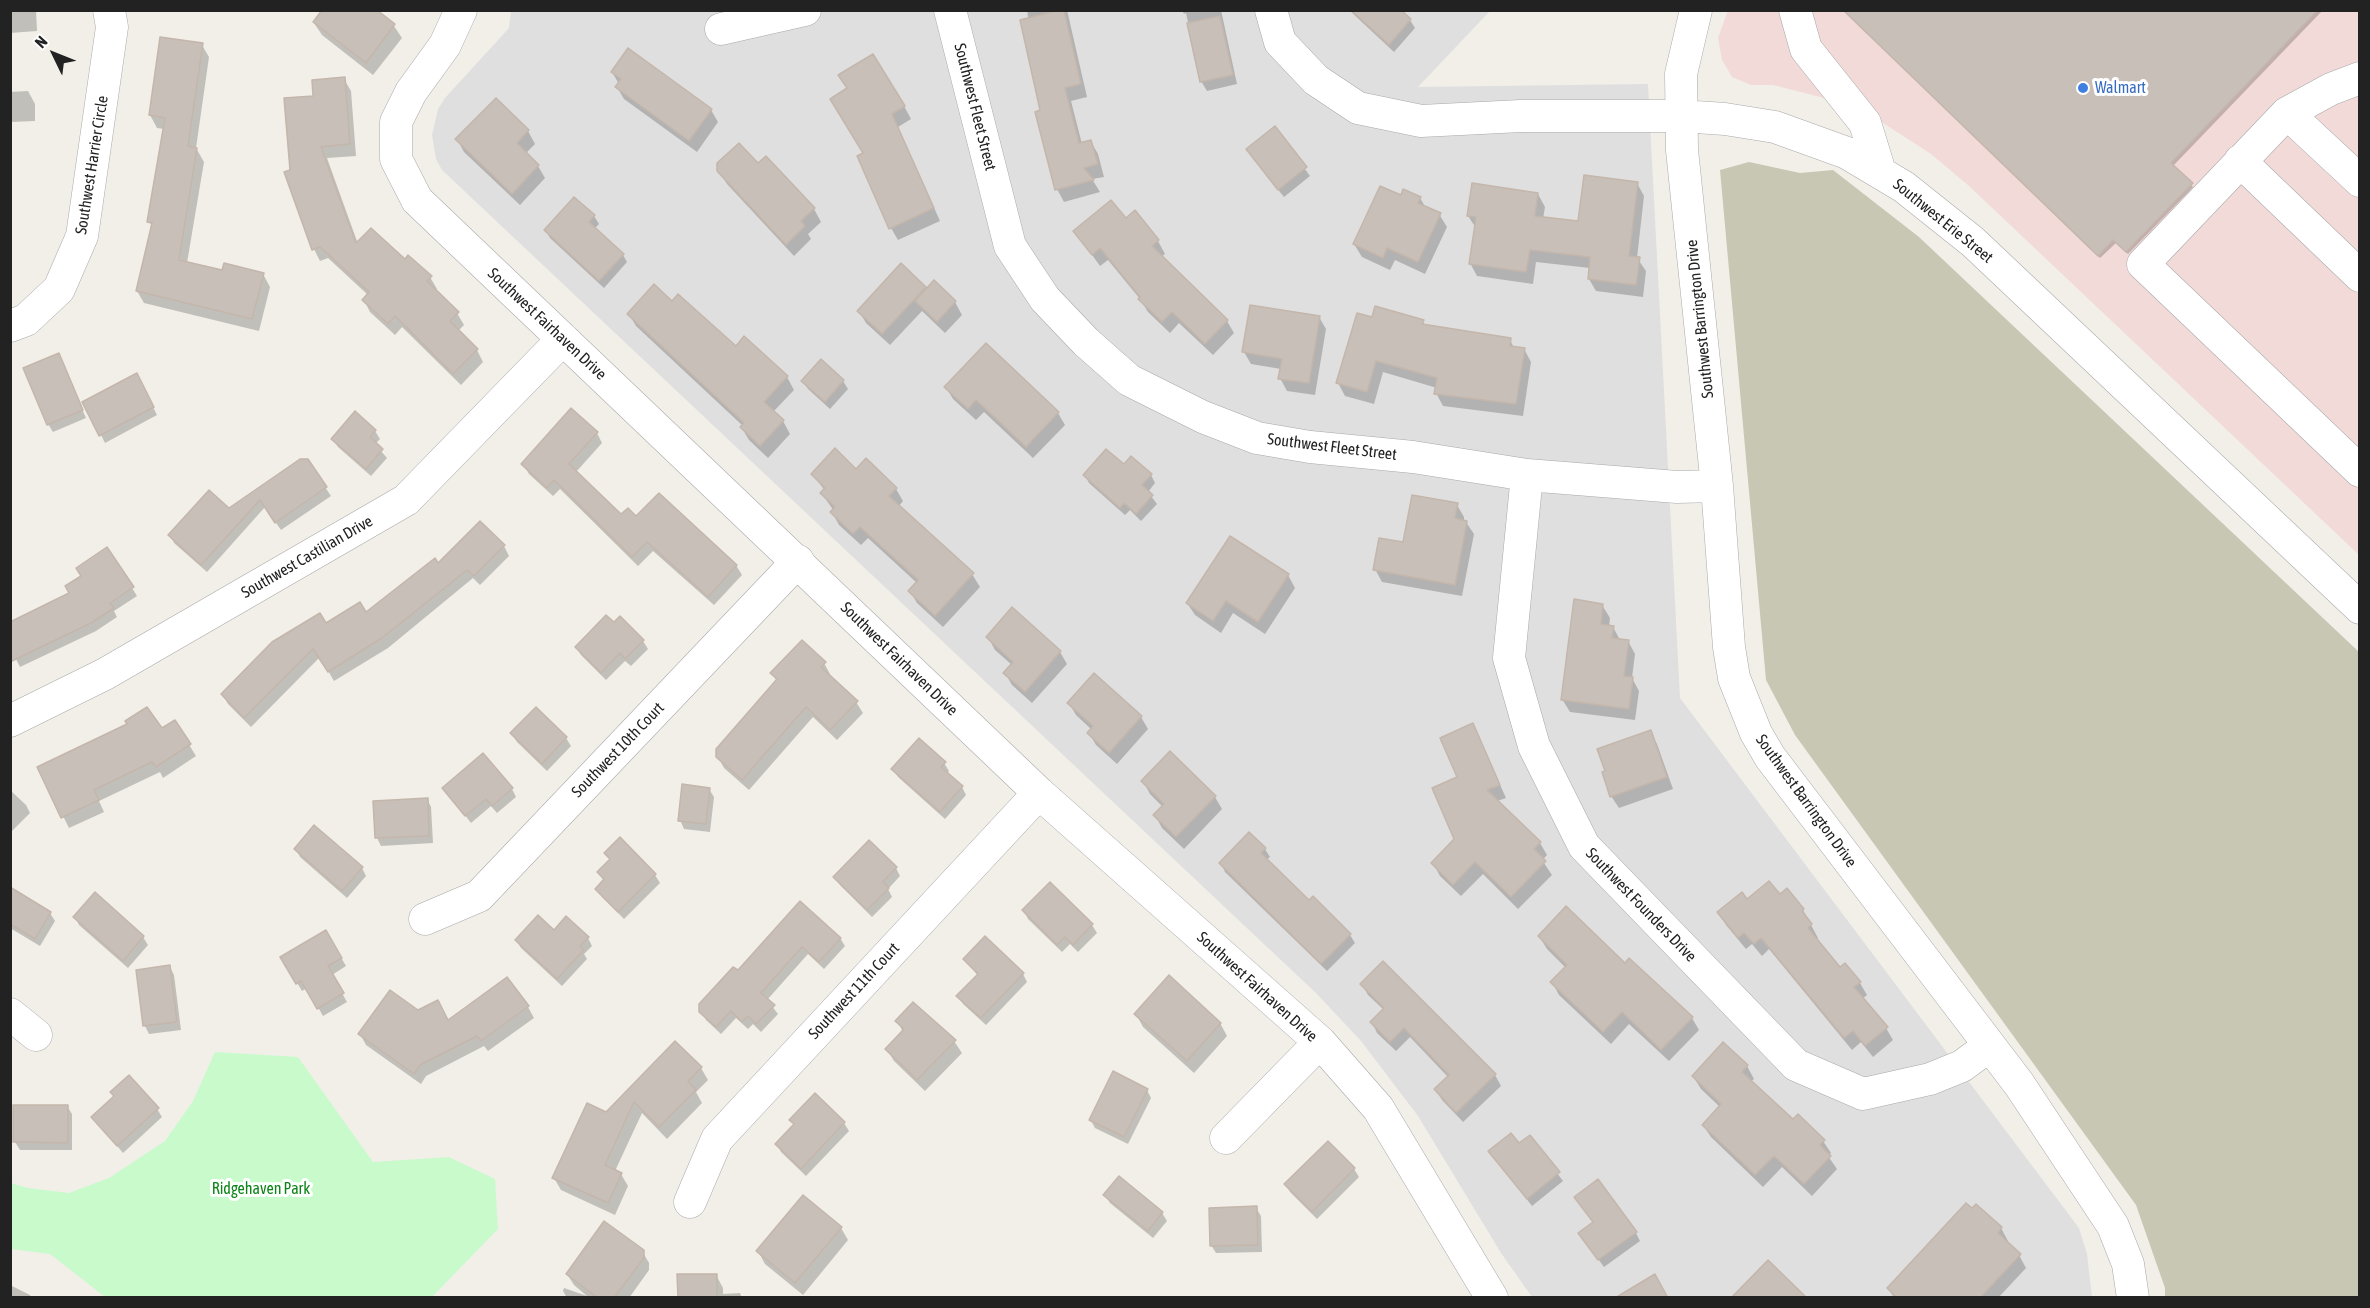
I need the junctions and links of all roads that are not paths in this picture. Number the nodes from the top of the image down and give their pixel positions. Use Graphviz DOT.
graph roads {
  1 [pos="109,10"];
  2 [pos="460,10"];
  3 [pos="805,10"];
  4 [pos="950,10"];
  5 [pos="1272,10"];
  6 [pos="1696,10"];
  7 [pos="1795,10"];
  8 [pos="720,29"];
  9 [pos="2360,78"];
  10 [pos="2287,113"];
  11 [pos="1681,116"];
  12 [pos="2240,162"];
  13 [pos="1880,172"];
  14 [pos="2360,181"];
  15 [pos="2360,276"];
  16 [pos="10,327"];
  17 [pos="563,339"];
  18 [pos="2360,471"];
  19 [pos="1527,475"];
  20 [pos="1717,486"];
  21 [pos="798,561"];
  22 [pos="2360,608"];
  23 [pos="10,721"];
  24 [pos="1039,793"];
  25 [pos="425,919"];
  26 [pos="10,1014"];
  27 [pos="36,1035"];
  28 [pos="1320,1042"];
  29 [pos="1989,1046"];
  30 [pos="1226,1138"];
  31 [pos="690,1202"];
  32 [pos="1492,1298"];
  33 [pos="2133,1298"];
  1 -- 16 [label="street, Southwest Harrier Circle"];
  2 -- 17 [label="street, Southwest Fairhaven Drive"];
  3 -- 8 [label="street"];
  4 -- 19 [label="street, Southwest Fleet Street"];
  5 -- 11 [label="street, Southwest Erie Street"];
  6 -- 11 [label="street, Southwest Barrington Drive"];
  7 -- 13 [label="street"];
  9 -- 10 [label="street"];
  10 -- 12 [label="street"];
  10 -- 14 [label="street"];
  11 -- 13 [label="street, Southwest Erie Street"];
  11 -- 20 [label="street, Southwest Barrington Drive"];
  12 -- 15 [label="street"];
  12 -- 18 [label="street"];
  13 -- 22 [label="street, Southwest Erie Street"];
  17 -- 21 [label="street, Southwest Fairhaven Drive"];
  17 -- 23 [label="street, Southwest Castilian Drive"];
  19 -- 20 [label="street, Southwest Fleet Street"];
  19 -- 29 [label="street, Southwest Founders Drive"];
  20 -- 29 [label="street, Southwest Barrington Drive"];
  21 -- 24 [label="street, Southwest Fairhaven Drive"];
  21 -- 25 [label="street, Southwest 10th Court"];
  24 -- 28 [label="street, Southwest Fairhaven Drive"];
  24 -- 31 [label="street, Southwest 11th Court"];
  26 -- 27 [label="street"];
  28 -- 30 [label="street"];
  28 -- 32 [label="street, Southwest Fairhaven Drive"];
  29 -- 33 [label="street, Southwest Barrington Drive"];
}
